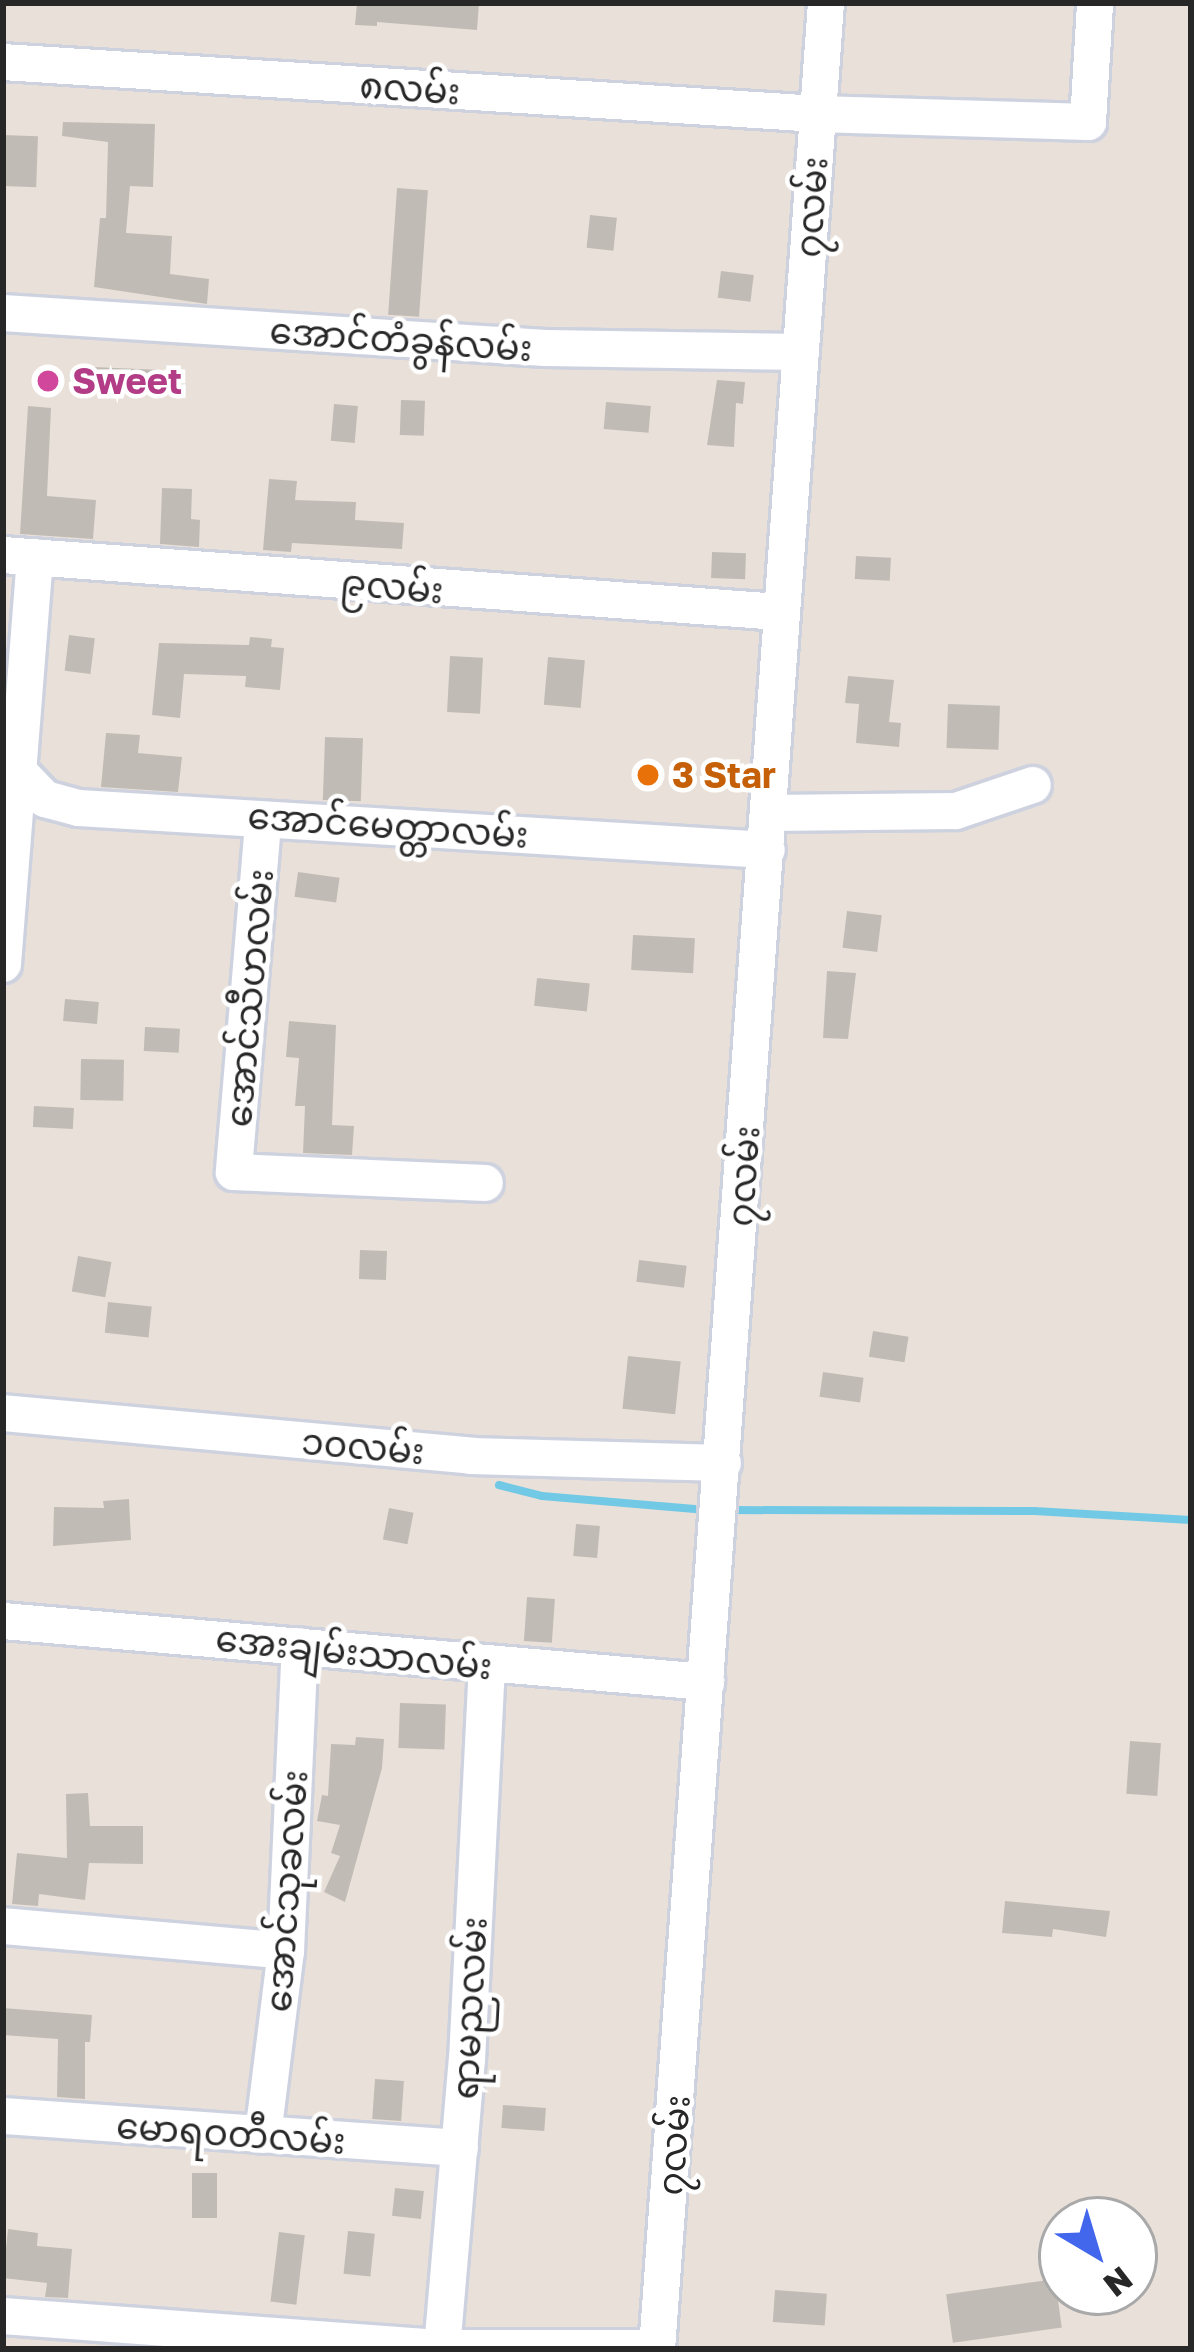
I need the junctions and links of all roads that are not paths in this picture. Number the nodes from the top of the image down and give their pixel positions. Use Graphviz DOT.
graph roads {
  1 [pos="826,3"];
  2 [pos="1095,3"];
  3 [pos="3,62"];
  4 [pos="818,114"];
  5 [pos="3,313"];
  6 [pos="800,352"];
  7 [pos="19,556"];
  8 [pos="780,612"];
  9 [pos="21,774"];
  10 [pos="1033,785"];
  11 [pos="769,813"];
  12 [pos="263,824"];
  13 [pos="767,850"];
  14 [pos="3,964"];
  15 [pos="485,1183"];
  16 [pos="3,1413"];
  17 [pos="723,1480"];
  18 [pos="3,1622"];
  19 [pos="300,1646"];
  20 [pos="487,1667"];
  21 [pos="706,1682"];
  22 [pos="3,1926"];
  23 [pos="286,1952"];
  24 [pos="3,2116"];
  25 [pos="263,2135"];
  26 [pos="460,2148"];
  27 [pos="3,2316"];
  28 [pos="442,2349"];
  29 [pos="657,2349"];
  1 -- 4 [label="street, ၇လမ်း"];
  2 -- 4 [label="street, ၈လမ်း"];
  3 -- 4 [label="street, ၈လမ်း"];
  4 -- 6 [label="street, ၇လမ်း"];
  5 -- 6 [label="street, အောင်တံခွန်လမ်း"];
  6 -- 8 [label="street, ၇လမ်း"];
  7 -- 8 [label="street, ၉လမ်း"];
  7 -- 9 [label="street"];
  8 -- 11 [label="street, ၇လမ်း"];
  9 -- 12 [label="street, အောင်မေတ္တာလမ်း"];
  9 -- 14 [label="street"];
  10 -- 11 [label="street"];
  11 -- 13 [label="street, ၇လမ်း"];
  12 -- 13 [label="street, အောင်မေတ္တာလမ်း"];
  12 -- 15 [label="street, အောင်သီဟလမ်း"];
  13 -- 17 [label="street, ၇လမ်း"];
  16 -- 17 [label="street, ၁၀လမ်း"];
  17 -- 21 [label="street, ၇လမ်း"];
  18 -- 19 [label="street, အေးချမ်းသာလမ်း"];
  19 -- 20 [label="street, အေးချမ်းသာလမ်း"];
  19 -- 23 [label="street, အောင်သုခလမ်း"];
  20 -- 21 [label="street, အေးချမ်းသာလမ်း"];
  20 -- 26 [label="street, ရာမညလမ်း"];
  21 -- 29 [label="street, ၇လမ်း"];
  22 -- 23 [label="street"];
  23 -- 25 [label="street, အောင်သုခလမ်း"];
  24 -- 25 [label="street, မောရဝတီလမ်း"];
  25 -- 26 [label="street, မောရဝတီလမ်း"];
  26 -- 28 [label="street, ရာမညလမ်း"];
  27 -- 28 [label="street"];
  28 -- 29 [label="street"];
}
